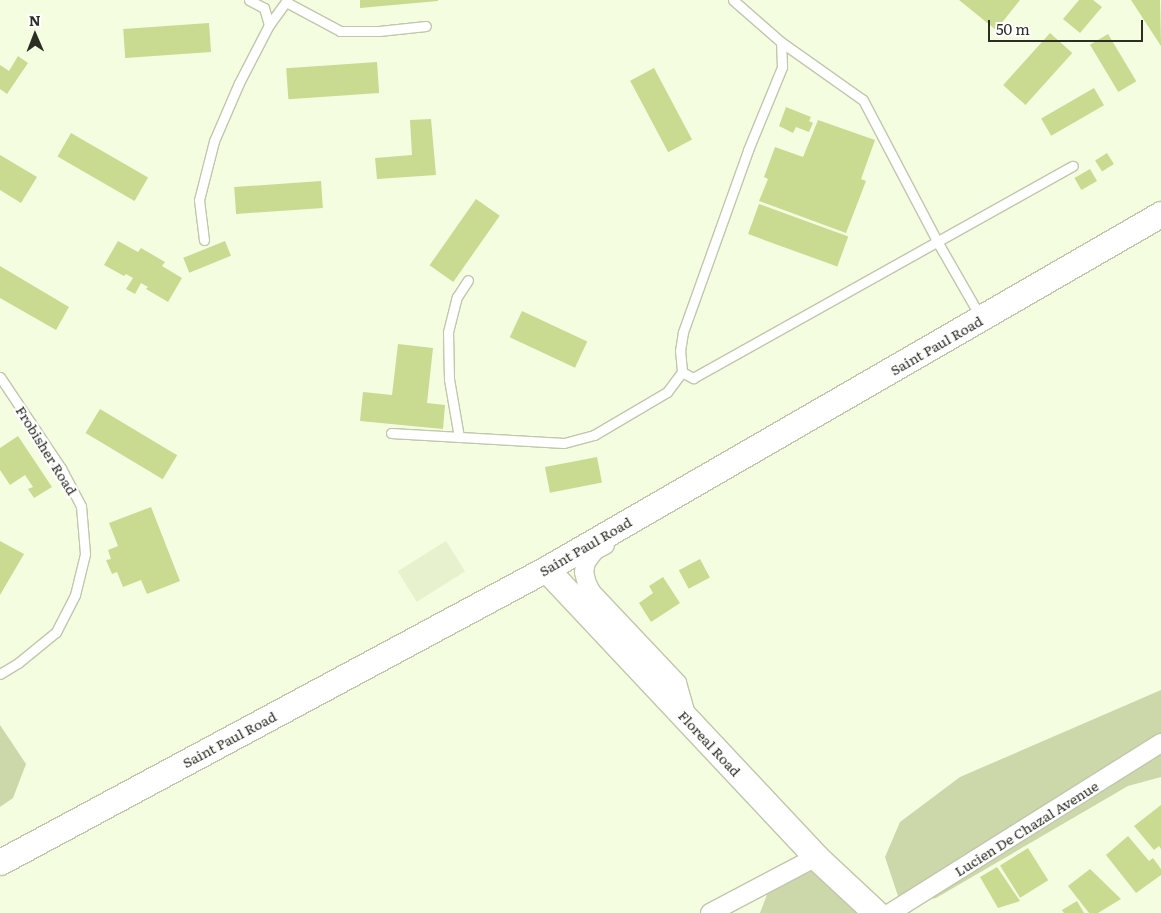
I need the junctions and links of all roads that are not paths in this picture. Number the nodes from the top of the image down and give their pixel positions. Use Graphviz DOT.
graph roads {
  1 [pos="249,0"];
  2 [pos="733,0"];
  3 [pos="287,1"];
  4 [pos="269,25"];
  5 [pos="426,26"];
  6 [pos="781,42"];
  7 [pos="1073,166"];
  8 [pos="1161,214"];
  9 [pos="204,240"];
  10 [pos="938,242"];
  11 [pos="468,280"];
  12 [pos="981,319"];
  13 [pos="682,372"];
  14 [pos="0,377"];
  15 [pos="391,433"];
  16 [pos="459,437"];
  17 [pos="687,488"];
  18 [pos="546,568"];
  19 [pos="0,674"];
  20 [pos="688,720"];
  21 [pos="1161,743"];
  22 [pos="816,857"];
  23 [pos="0,862"];
  24 [pos="710,913"];
  25 [pos="876,913"];
  26 [pos="890,913"];
  1 -- 4 [label="lane"];
  2 -- 6 [label="lane"];
  3 -- 4 [label="lane"];
  3 -- 5 [label="lane"];
  4 -- 9 [label="lane"];
  6 -- 10 [label="lane"];
  6 -- 13 [label="lane"];
  7 -- 10 [label="lane"];
  8 -- 12 [label="main road, Saint Paul Road"];
  10 -- 12 [label="lane"];
  10 -- 13 [label="lane"];
  11 -- 16 [label="lane"];
  12 -- 17 [label="main road, Saint Paul Road"];
  13 -- 16 [label="lane"];
  14 -- 19 [label="lane, Frobisher Road"];
  15 -- 16 [label="lane"];
  17 -- 18 [label="main road, Saint Paul Road"];
  17 -- 20 [label="street"];
  18 -- 20 [label="main road, Floreal Road"];
  18 -- 23 [label="main road, Saint Paul Road"];
  20 -- 22 [label="main road, Floreal Road"];
  21 -- 26 [label="street, Lucien De Chazal Avenue"];
  22 -- 24 [label="street"];
  22 -- 25 [label="main road, Floreal Road"];
}
